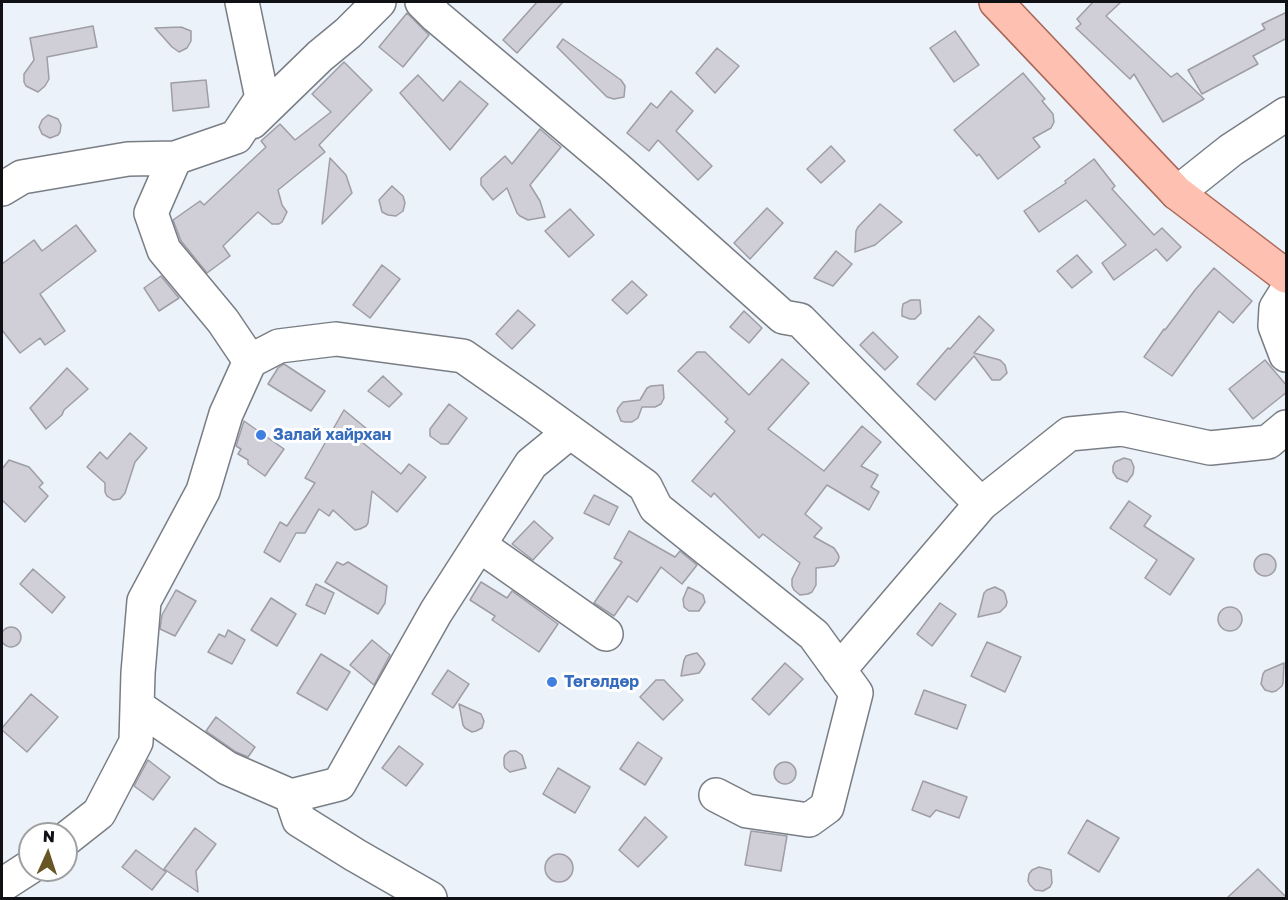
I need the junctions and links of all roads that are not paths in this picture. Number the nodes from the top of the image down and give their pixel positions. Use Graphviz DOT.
graph roads {
  1 [pos="242,2"];
  2 [pos="379,2"];
  3 [pos="422,2"];
  4 [pos="1007,5"];
  5 [pos="1287,114"];
  6 [pos="236,137"];
  7 [pos="175,158"];
  8 [pos="2,189"];
  9 [pos="1177,194"];
  10 [pos="1287,276"];
  11 [pos="1287,292"];
  12 [pos="1287,355"];
  13 [pos="250,361"];
  14 [pos="570,432"];
  15 [pos="1284,437"];
  16 [pos="981,504"];
  17 [pos="479,545"];
  18 [pos="606,634"];
  19 [pos="839,670"];
  20 [pos="137,706"];
  21 [pos="716,795"];
  22 [pos="291,796"];
  23 [pos="78,830"];
  24 [pos="18,875"];
  25 [pos="2,885"];
  26 [pos="430,898"];
  1 -- 6 [label="street"];
  2 -- 6 [label="street"];
  3 -- 16 [label="street"];
  4 -- 9 [label="main road"];
  5 -- 9 [label="street"];
  6 -- 7 [label="street"];
  7 -- 8 [label="street"];
  7 -- 13 [label="street"];
  9 -- 10 [label="main road"];
  11 -- 12 [label="street"];
  13 -- 14 [label="street"];
  13 -- 20 [label="street"];
  14 -- 17 [label="street"];
  14 -- 19 [label="street"];
  15 -- 16 [label="street"];
  16 -- 19 [label="street"];
  17 -- 18 [label="street"];
  17 -- 22 [label="street"];
  19 -- 21 [label="street"];
  20 -- 22 [label="street"];
  20 -- 23 [label="street"];
  22 -- 26 [label="street"];
  24 -- 25 [label="street"];
}
